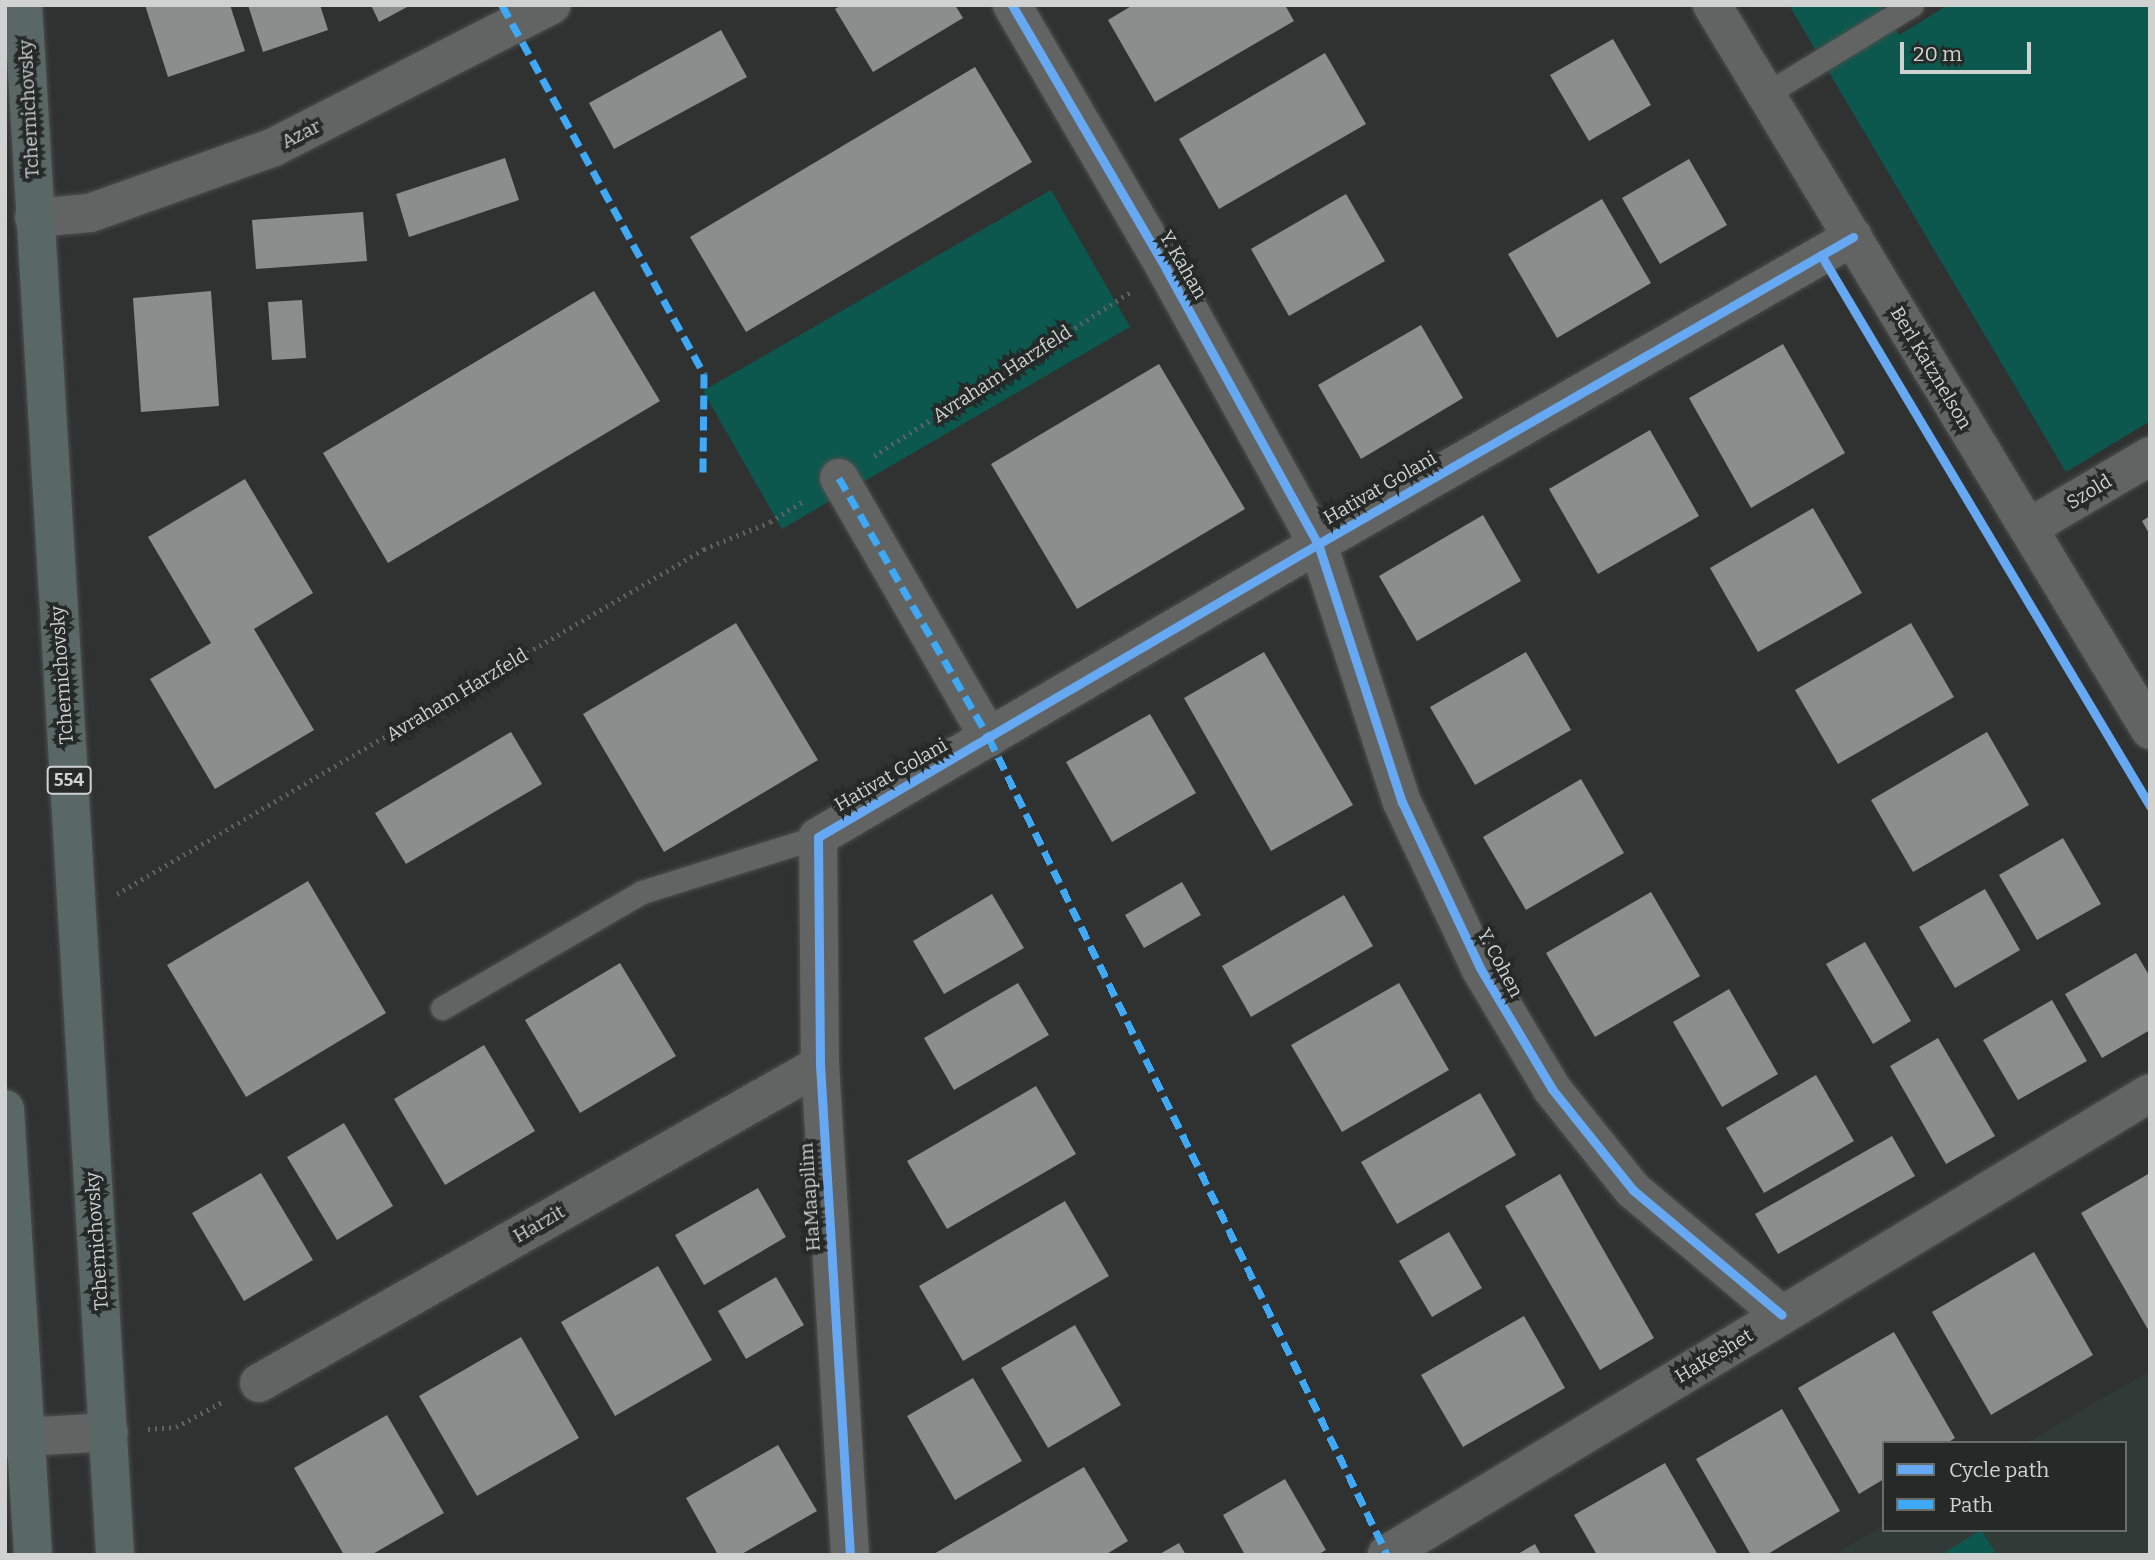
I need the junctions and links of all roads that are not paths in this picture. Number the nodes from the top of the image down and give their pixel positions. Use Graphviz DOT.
graph roads {
  1 [pos="23,5"];
  2 [pos="552,5"];
  3 [pos="1013,5"];
  4 [pos="1713,5"];
  5 [pos="1912,5"];
  6 [pos="1766,94"];
  7 [pos="34,219"];
  8 [pos="1853,237"];
  9 [pos="2150,456"];
  10 [pos="839,478"];
  11 [pos="2028,528"];
  12 [pos="1318,544"];
  13 [pos="2150,730"];
  14 [pos="989,738"];
  15 [pos="818,837"];
  16 [pos="442,1008"];
  17 [pos="820,1065"];
  18 [pos="2150,1093"];
  19 [pos="5,1109"];
  20 [pos="1782,1315"];
  21 [pos="259,1383"];
  22 [pos="109,1432"];
  23 [pos="16,1437"];
  24 [pos="1387,1553"];
  25 [pos="33,1555"];
  26 [pos="115,1555"];
  27 [pos="850,1555"];
  1 -- 7 [label="main road, Tchernichovsky / 554"];
  2 -- 7 [label="street, Azar"];
  3 -- 12 [label="street, Y. Kahan"];
  4 -- 6 [label="street, Berl Katznelson"];
  5 -- 6 [label="lane"];
  6 -- 8 [label="street, Berl Katznelson"];
  7 -- 22 [label="main road, Tchernichovsky / 554"];
  8 -- 11 [label="street, Berl Katznelson"];
  8 -- 12 [label="street, Hativat Golani"];
  9 -- 11 [label="street, Szold"];
  10 -- 14 [label="street"];
  11 -- 13 [label="street, Berl Katznelson"];
  12 -- 14 [label="street, Hativat Golani"];
  12 -- 20 [label="street, Y. Cohen"];
  14 -- 15 [label="street, Hativat Golani"];
  15 -- 16 [label="lane"];
  15 -- 17 [label="street, HaMaapilim"];
  17 -- 21 [label="street, Harzit"];
  17 -- 27 [label="street, HaMaapilim"];
  18 -- 20 [label="street, HaKeshet"];
  19 -- 23 [label="main road"];
  20 -- 24 [label="street, HaKeshet"];
  22 -- 23 [label="street"];
  22 -- 26 [label="main road, Tchernichovsky / 554"];
  23 -- 25 [label="main road"];
}
